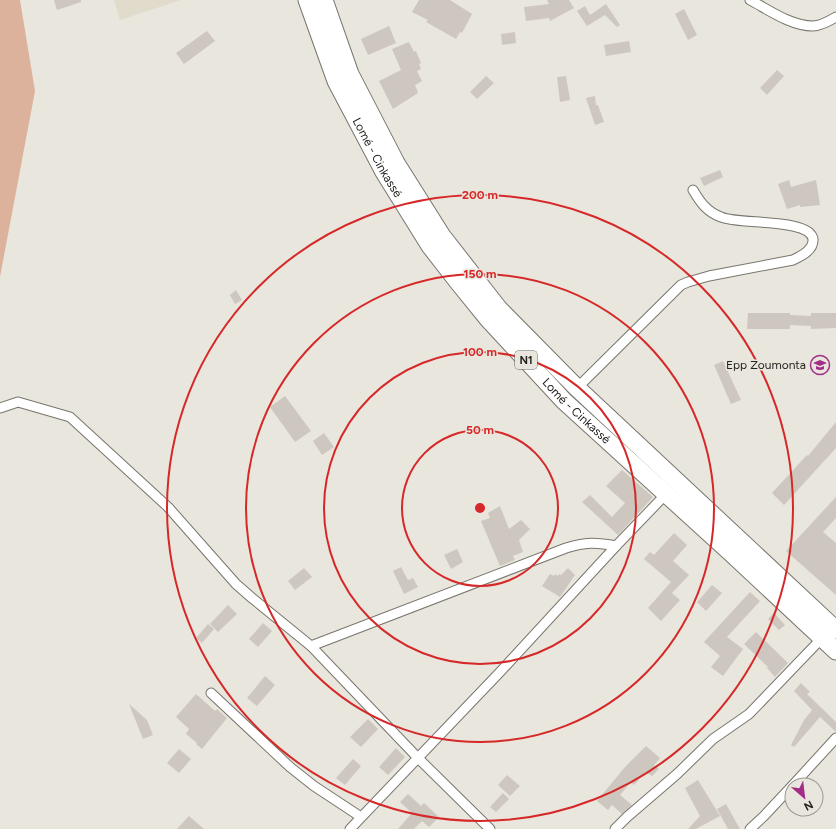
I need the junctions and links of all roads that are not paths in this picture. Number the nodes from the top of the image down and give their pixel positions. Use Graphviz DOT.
graph roads {
  1 [pos="307,0"];
  2 [pos="324,0"];
  3 [pos="750,0"];
  4 [pos="836,17"];
  5 [pos="343,78"];
  6 [pos="693,190"];
  7 [pos="577,388"];
  8 [pos="0,408"];
  9 [pos="666,494"];
  10 [pos="616,546"];
  11 [pos="736,547"];
  12 [pos="832,629"];
  13 [pos="311,646"];
  14 [pos="836,651"];
  15 [pos="211,693"];
  16 [pos="836,738"];
  17 [pos="418,758"];
  18 [pos="801,777"];
  19 [pos="784,795"];
  20 [pos="361,817"];
  21 [pos="350,829"];
  22 [pos="490,829"];
  23 [pos="615,829"];
  24 [pos="750,829"];
  1 -- 5 [label="highway, Lomé - Cinkassé / N1"];
  2 -- 5 [label="highway, Lomé - Cinkassé / N1"];
  3 -- 4 [label="street"];
  5 -- 7 [label="highway, Lomé - Cinkassé / N1"];
  5 -- 9 [label="highway, Lomé - Cinkassé / N1"];
  6 -- 7 [label="street"];
  7 -- 11 [label="highway, Lomé - Cinkassé / N1"];
  8 -- 13 [label="street"];
  9 -- 10 [label="street"];
  9 -- 11 [label="highway, Lomé - Cinkassé / N1"];
  10 -- 13 [label="street"];
  10 -- 17 [label="street"];
  11 -- 12 [label="highway, Lomé - Cinkassé / N1"];
  12 -- 14 [label="highway, Lomé - Cinkassé / N1"];
  12 -- 23 [label="street"];
  13 -- 17 [label="street"];
  15 -- 20 [label="street"];
  16 -- 18 [label="street"];
  17 -- 20 [label="street"];
  17 -- 22 [label="street"];
  19 -- 24 [label="street"];
  20 -- 21 [label="street"];
}
